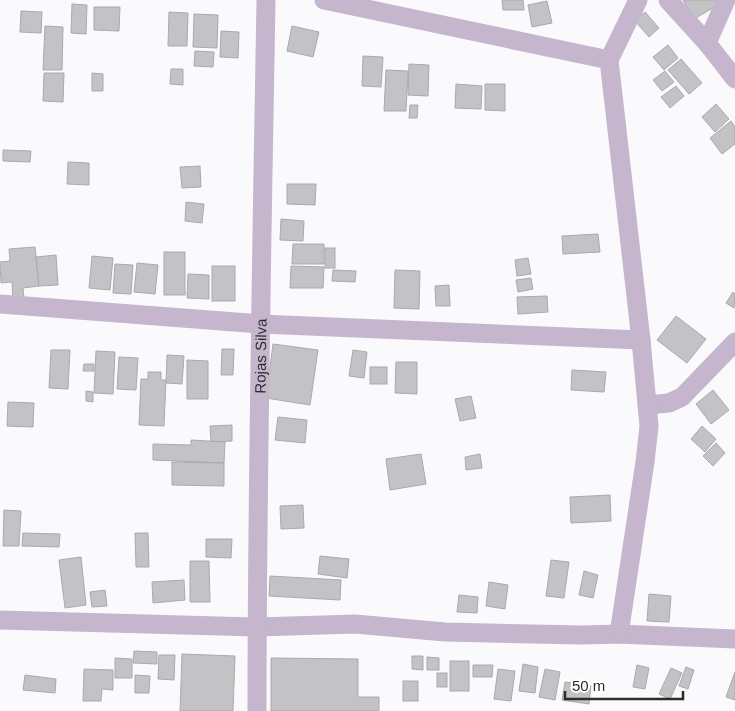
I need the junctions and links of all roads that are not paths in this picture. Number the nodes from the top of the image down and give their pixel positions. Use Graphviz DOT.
graph roads {
  1 [pos="266,0"];
  2 [pos="324,0"];
  3 [pos="638,0"];
  4 [pos="668,0"];
  5 [pos="726,0"];
  6 [pos="707,43"];
  7 [pos="608,60"];
  8 [pos="735,79"];
  9 [pos="0,304"];
  10 [pos="261,324"];
  11 [pos="641,340"];
  12 [pos="735,342"];
  13 [pos="647,405"];
  14 [pos="0,620"];
  15 [pos="257,627"];
  16 [pos="620,634"];
  17 [pos="735,639"];
  18 [pos="257,711"];
  1 -- 10 [label="street, Rojas Silva"];
  2 -- 7 [label="street"];
  3 -- 7 [label="street"];
  4 -- 6 [label="street"];
  5 -- 6 [label="street"];
  6 -- 8 [label="street"];
  7 -- 11 [label="street"];
  9 -- 10 [label="street"];
  10 -- 11 [label="street"];
  10 -- 15 [label="street, Rojas Silva"];
  11 -- 13 [label="street"];
  12 -- 13 [label="street"];
  13 -- 16 [label="street"];
  14 -- 15 [label="street"];
  15 -- 16 [label="street"];
  15 -- 18 [label="street, Rojas Silva"];
  16 -- 17 [label="street"];
}
